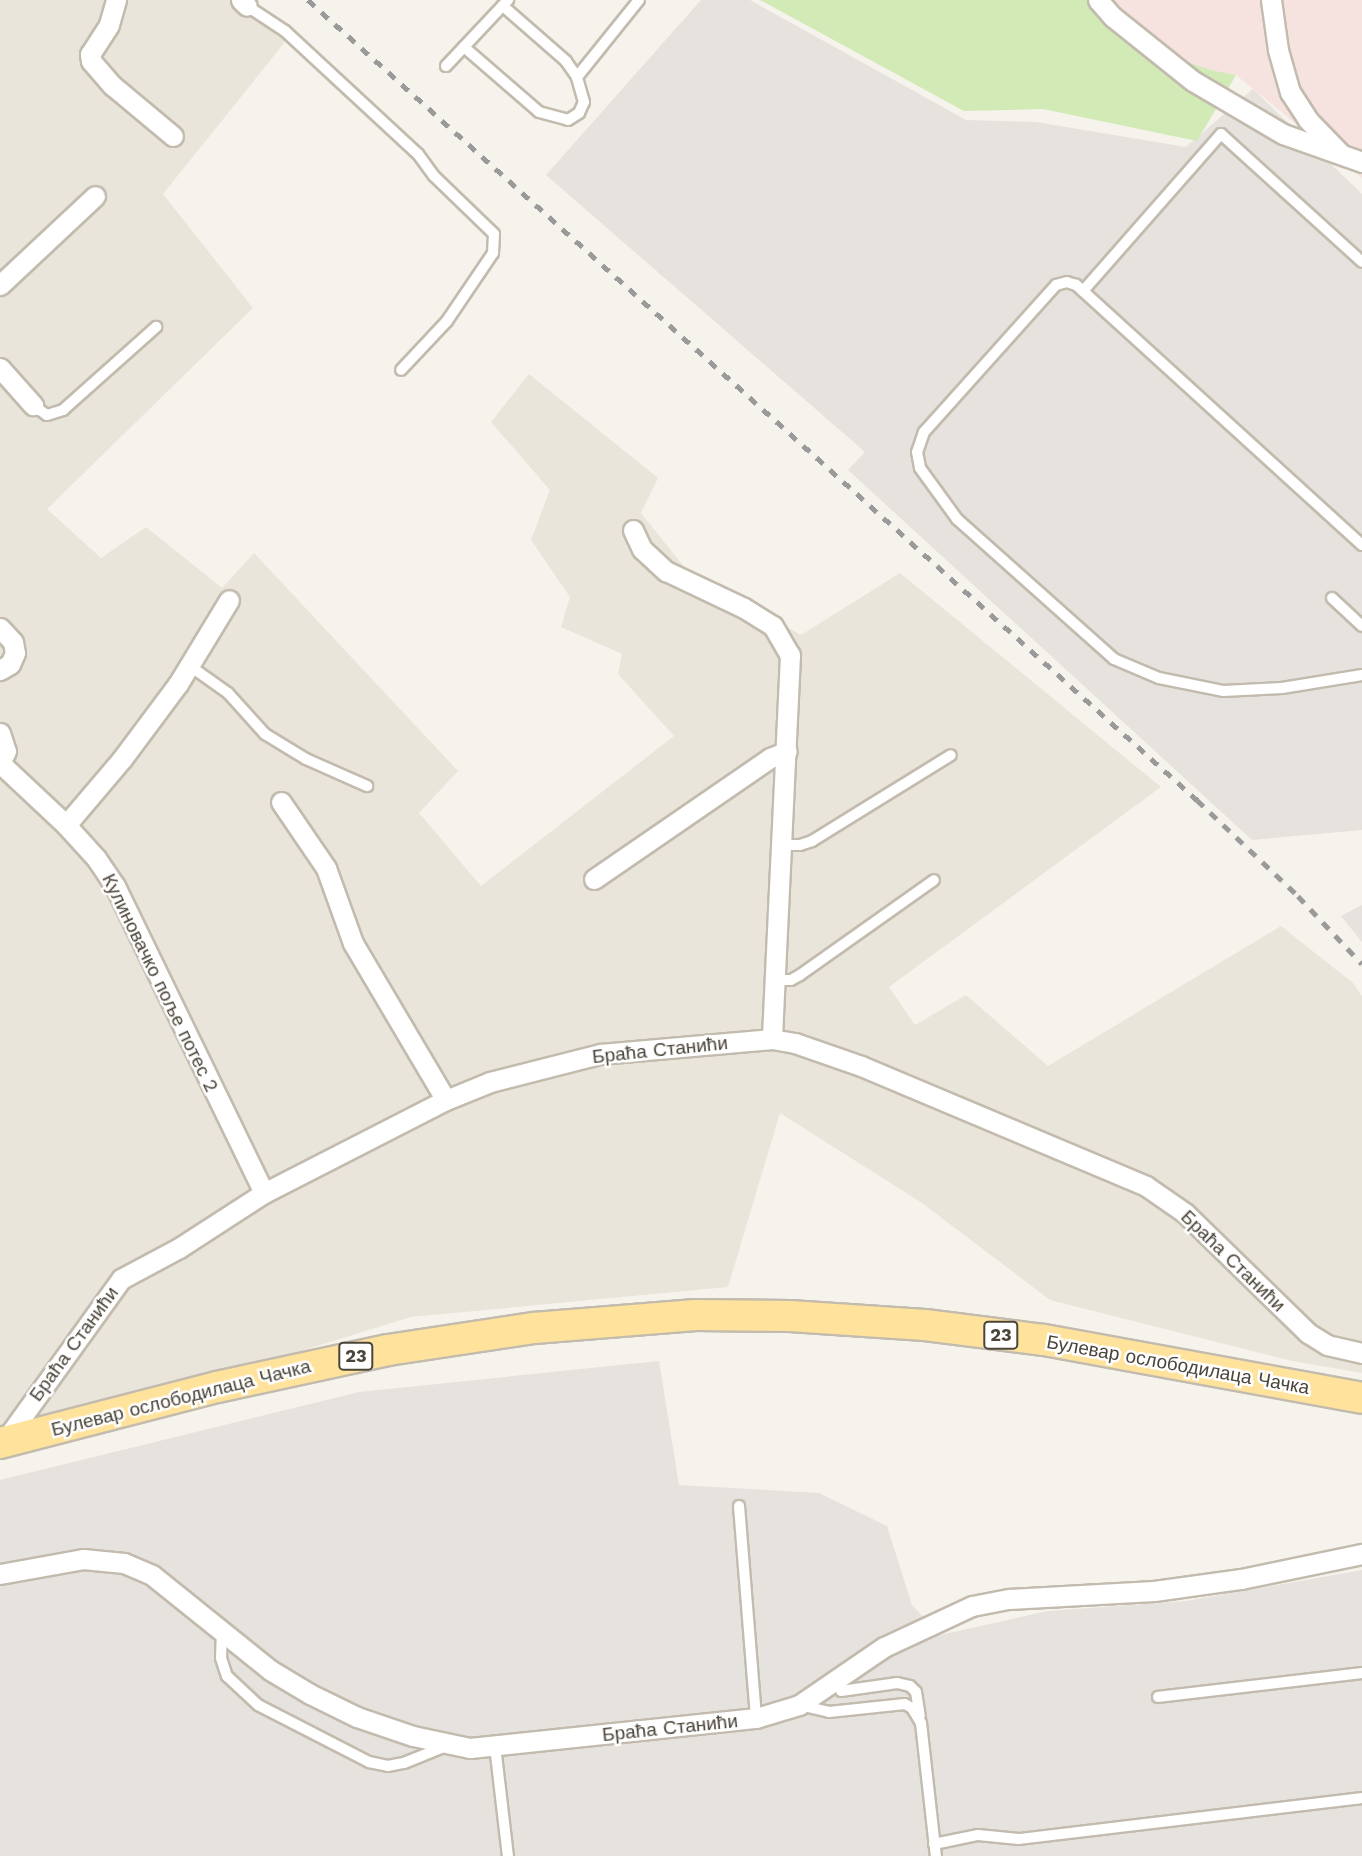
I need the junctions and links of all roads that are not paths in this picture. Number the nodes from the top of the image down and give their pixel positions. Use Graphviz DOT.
graph roads {
  1 [pos="116,0"];
  2 [pos="639,0"];
  3 [pos="1098,0"];
  4 [pos="1271,0"];
  5 [pos="244,3"];
  6 [pos="506,3"];
  7 [pos="464,47"];
  8 [pos="446,66"];
  9 [pos="577,77"];
  10 [pos="173,136"];
  11 [pos="1342,155"];
  12 [pos="1362,162"];
  13 [pos="95,196"];
  14 [pos="1362,262"];
  15 [pos="0,285"];
  16 [pos="1083,291"];
  17 [pos="156,327"];
  18 [pos="0,368"];
  19 [pos="401,370"];
  20 [pos="33,405"];
  21 [pos="633,530"];
  22 [pos="1362,545"];
  23 [pos="1332,598"];
  24 [pos="229,600"];
  25 [pos="1362,626"];
  26 [pos="0,628"];
  27 [pos="190,666"];
  28 [pos="0,670"];
  29 [pos="1362,675"];
  30 [pos="0,733"];
  31 [pos="787,751"];
  32 [pos="951,755"];
  33 [pos="0,763"];
  34 [pos="367,786"];
  35 [pos="281,802"];
  36 [pos="66,825"];
  37 [pos="782,845"];
  38 [pos="594,879"];
  39 [pos="934,880"];
  40 [pos="775,980"];
  41 [pos="772,1039"];
  42 [pos="446,1100"];
  43 [pos="264,1193"];
  44 [pos="1362,1353"];
  45 [pos="1362,1398"];
  46 [pos="2,1443"];
  47 [pos="738,1506"];
  48 [pos="1362,1554"];
  49 [pos="0,1574"];
  50 [pos="222,1630"];
  51 [pos="1362,1673"];
  52 [pos="841,1691"];
  53 [pos="1158,1697"];
  54 [pos="799,1705"];
  55 [pos="755,1718"];
  56 [pos="921,1723"];
  57 [pos="446,1746"];
  58 [pos="495,1746"];
  59 [pos="1362,1798"];
  60 [pos="934,1844"];
  61 [pos="508,1856"];
  62 [pos="936,1856"];
  1 -- 10 [label="street"];
  2 -- 9 [label="lane"];
  3 -- 11 [label="street"];
  4 -- 11 [label="street"];
  5 -- 19 [label="lane"];
  6 -- 7 [label="lane"];
  6 -- 9 [label="lane"];
  7 -- 8 [label="lane"];
  7 -- 9 [label="lane"];
  11 -- 12 [label="street"];
  13 -- 15 [label="street"];
  14 -- 16 [label="lane"];
  16 -- 22 [label="lane"];
  16 -- 29 [label="lane"];
  17 -- 20 [label="lane"];
  18 -- 20 [label="street"];
  21 -- 31 [label="street"];
  23 -- 25 [label="lane"];
  24 -- 27 [label="street"];
  26 -- 28 [label="street"];
  27 -- 34 [label="lane"];
  27 -- 36 [label="street"];
  30 -- 33 [label="street"];
  31 -- 37 [label="street"];
  31 -- 38 [label="street"];
  32 -- 37 [label="lane"];
  33 -- 36 [label="street, Кулиновачко поље потес 2"];
  35 -- 42 [label="street"];
  36 -- 43 [label="street, Кулиновачко поље потес 2"];
  37 -- 40 [label="street"];
  39 -- 40 [label="lane"];
  40 -- 41 [label="street"];
  41 -- 42 [label="street, Браћа Станићи"];
  41 -- 44 [label="street, Браћа Станићи"];
  42 -- 43 [label="street, Браћа Станићи"];
  43 -- 46 [label="street, Браћа Станићи"];
  45 -- 46 [label="main road, Булевар ослободилаца Чачка / 23"];
  47 -- 55 [label="lane"];
  48 -- 54 [label="street, Браћа Станићи"];
  49 -- 50 [label="street, Браћа Станићи"];
  50 -- 57 [label="street, Браћа Станићи"];
  50 -- 57 [label="lane"];
  51 -- 53 [label="lane"];
  52 -- 56 [label="lane"];
  54 -- 55 [label="street, Браћа Станићи"];
  54 -- 56 [label="lane"];
  55 -- 58 [label="street, Браћа Станићи"];
  56 -- 60 [label="lane"];
  57 -- 58 [label="street, Браћа Станићи"];
  58 -- 61 [label="lane"];
  59 -- 60 [label="lane"];
  60 -- 62 [label="lane"];
}
